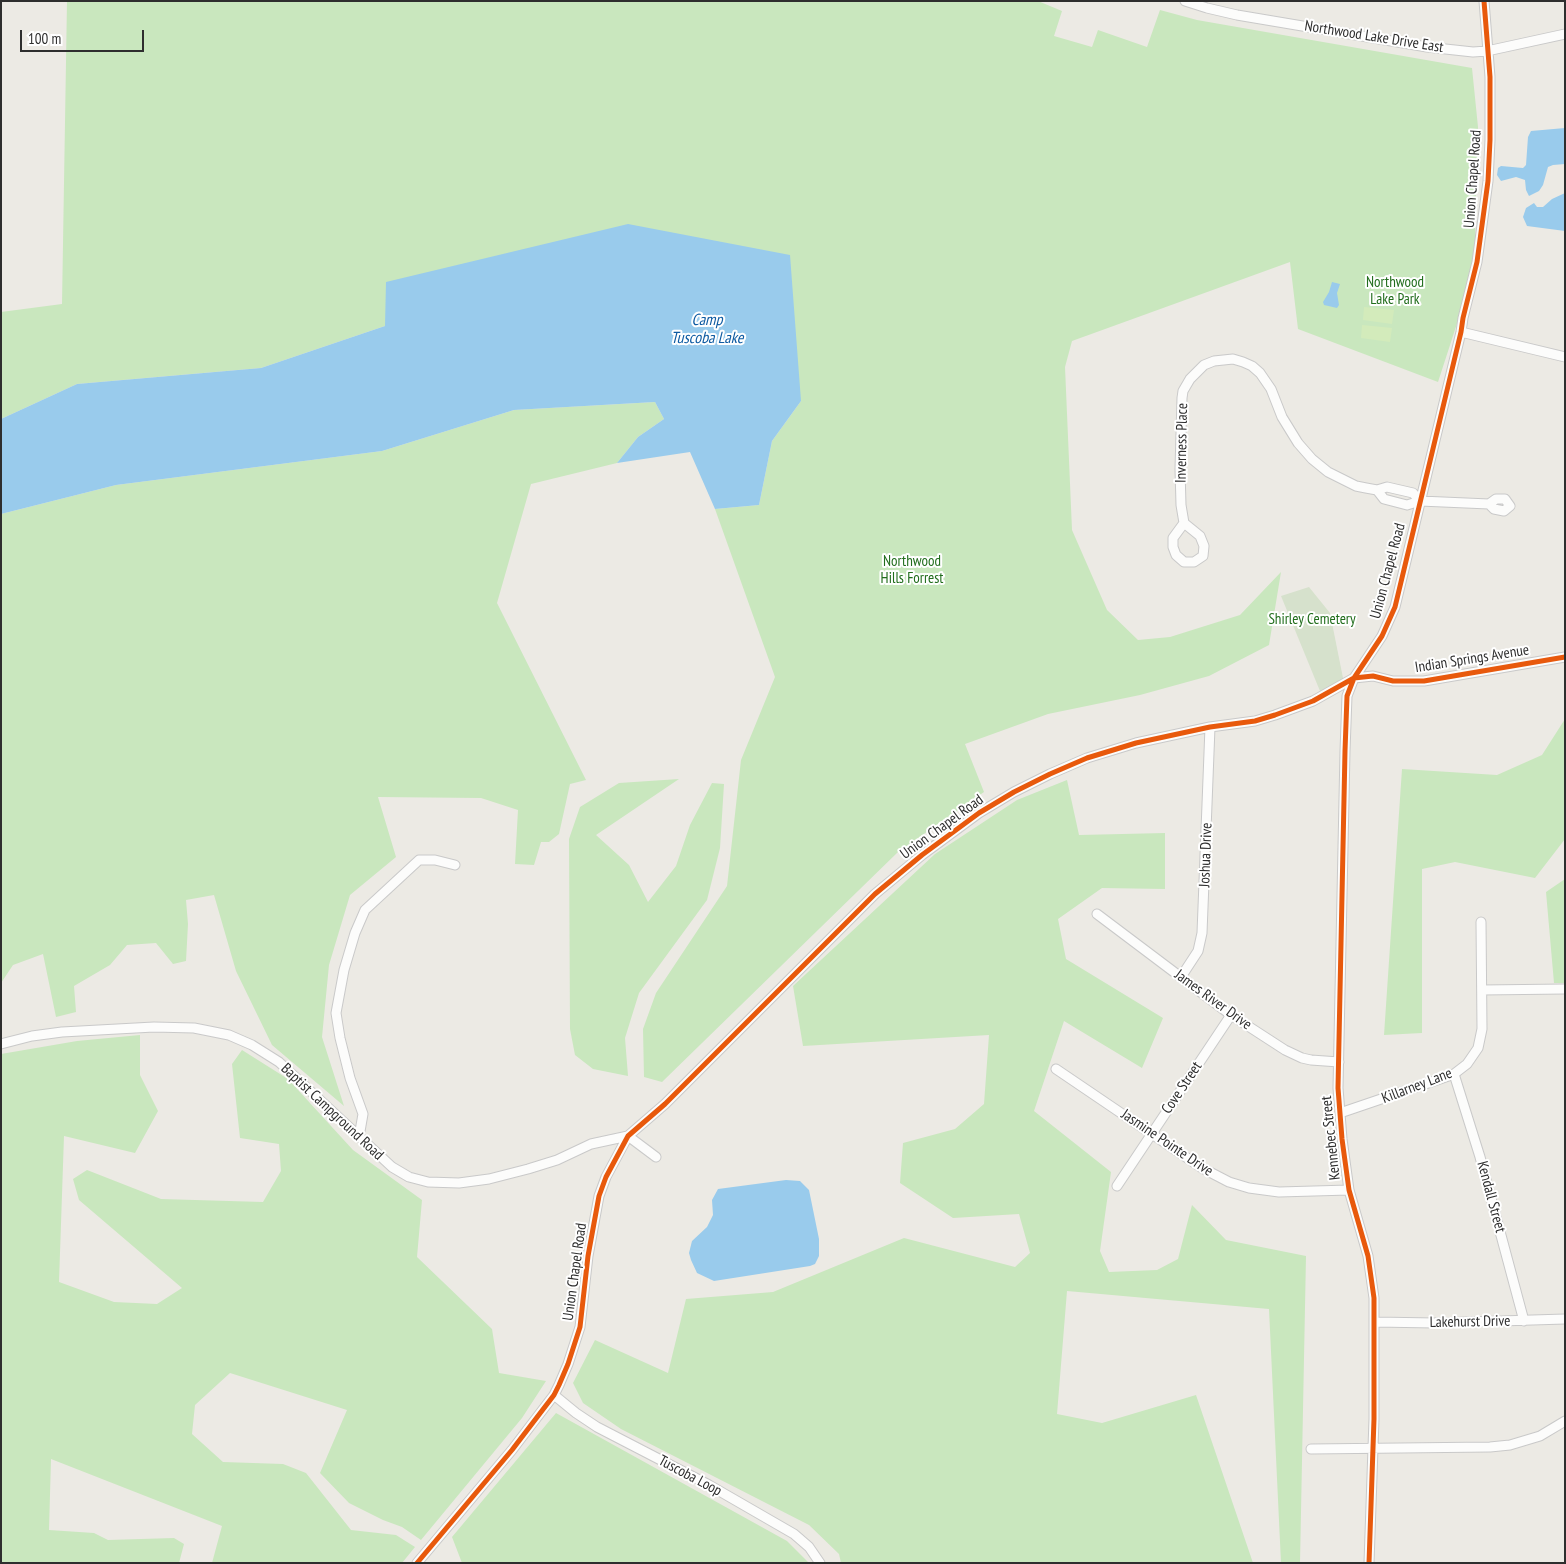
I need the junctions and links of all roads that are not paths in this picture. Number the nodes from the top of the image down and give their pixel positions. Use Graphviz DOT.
graph roads {
  1 [pos="1184,1"];
  2 [pos="1484,1"];
  3 [pos="1565,34"];
  4 [pos="1487,51"];
  5 [pos="1461,332"];
  6 [pos="1565,357"];
  7 [pos="1377,490"];
  8 [pos="1420,501"];
  9 [pos="1489,504"];
  10 [pos="1184,523"];
  11 [pos="1565,656"];
  12 [pos="1354,678"];
  13 [pos="1210,727"];
  14 [pos="455,865"];
  15 [pos="1097,914"];
  16 [pos="1481,922"];
  17 [pos="1181,977"];
  18 [pos="1565,989"];
  19 [pos="1482,990"];
  20 [pos="1231,1015"];
  21 [pos="1,1044"];
  22 [pos="1339,1062"];
  23 [pos="1056,1069"];
  24 [pos="1454,1074"];
  25 [pos="1340,1113"];
  26 [pos="1152,1133"];
  27 [pos="628,1136"];
  28 [pos="359,1137"];
  29 [pos="656,1158"];
  30 [pos="1117,1186"];
  31 [pos="1348,1190"];
  32 [pos="1565,1319"];
  33 [pos="1524,1321"];
  34 [pos="1375,1322"];
  35 [pos="554,1395"];
  36 [pos="1565,1421"];
  37 [pos="1372,1447"];
  38 [pos="1311,1449"];
  39 [pos="417,1563"];
  40 [pos="820,1563"];
  41 [pos="1369,1563"];
  1 -- 4 [label="street, Northwood Lake Drive East"];
  2 -- 4 [label="street, Union Chapel Road"];
  3 -- 4 [label="street, Northwood Lake Drive East"];
  4 -- 5 [label="street, Union Chapel Road"];
  5 -- 6 [label="street"];
  5 -- 8 [label="street, Union Chapel Road"];
  7 -- 8 [label="street, Inverness Place"];
  7 -- 8 [label="street, Inverness Place"];
  7 -- 10 [label="street, Inverness Place"];
  8 -- 9 [label="street"];
  8 -- 12 [label="street, Union Chapel Road"];
  11 -- 12 [label="street, Indian Springs Avenue"];
  12 -- 13 [label="street, Union Chapel Road"];
  12 -- 22 [label="street, Kennebec Street"];
  13 -- 17 [label="street, Joshua Drive"];
  13 -- 27 [label="street, Union Chapel Road"];
  14 -- 28 [label="street"];
  15 -- 17 [label="street, James River Drive"];
  16 -- 19 [label="street, Killarney Lane"];
  17 -- 20 [label="street, James River Drive"];
  18 -- 19 [label="street"];
  19 -- 24 [label="street, Killarney Lane"];
  20 -- 22 [label="street, James River Drive"];
  20 -- 26 [label="street, Cove Street"];
  21 -- 28 [label="street, Baptist Campground Road"];
  22 -- 25 [label="street, Kennebec Street"];
  23 -- 26 [label="street, Jasmine Pointe Drive"];
  24 -- 25 [label="street, Killarney Lane"];
  24 -- 33 [label="street, Kendall Street"];
  25 -- 31 [label="street, Kennebec Street"];
  26 -- 30 [label="street, Cove Street"];
  26 -- 31 [label="street, Jasmine Pointe Drive"];
  27 -- 28 [label="street, Baptist Campground Road"];
  27 -- 29 [label="street"];
  27 -- 35 [label="street, Union Chapel Road"];
  31 -- 34 [label="street, Kennebec Street"];
  32 -- 33 [label="street, Lakehurst Drive"];
  33 -- 34 [label="street, Lakehurst Drive"];
  34 -- 37 [label="street, Kennebec Street"];
  35 -- 39 [label="street, Union Chapel Road"];
  35 -- 40 [label="street, Tuscoba Loop"];
  36 -- 37 [label="street"];
  37 -- 38 [label="street"];
  37 -- 41 [label="street, Kennebec Street"];
}
